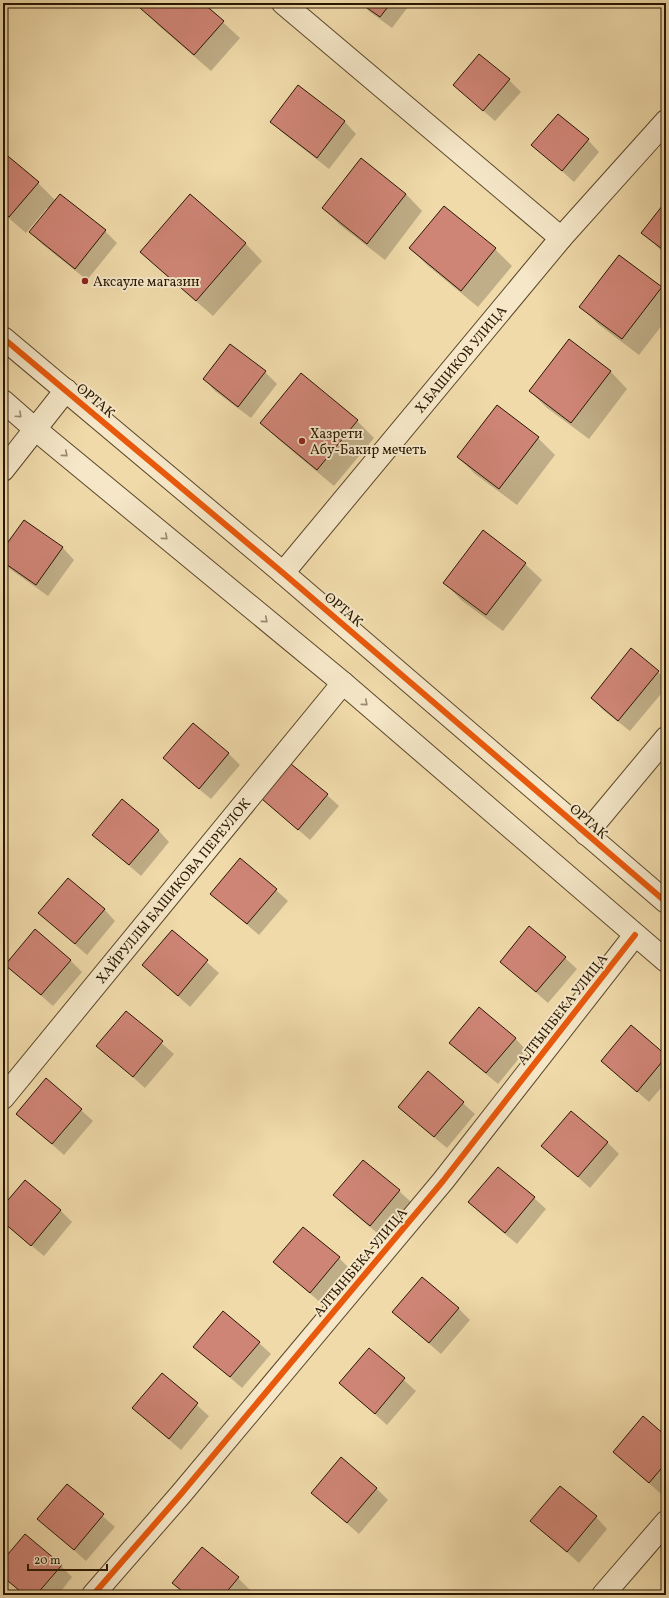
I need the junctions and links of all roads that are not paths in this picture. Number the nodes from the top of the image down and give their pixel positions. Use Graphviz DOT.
graph roads {
  1 [pos="283,3"];
  2 [pos="666,121"];
  3 [pos="561,238"];
  4 [pos="3,338"];
  5 [pos="66,390"];
  6 [pos="3,401"];
  7 [pos="35,429"];
  8 [pos="3,470"];
  9 [pos="283,573"];
  10 [pos="343,683"];
  11 [pos="666,738"];
  12 [pos="586,834"];
  13 [pos="666,902"];
  14 [pos="635,935"];
  15 [pos="666,961"];
  16 [pos="3,1098"];
  17 [pos="666,1522"];
  18 [pos="94,1595"];
  19 [pos="603,1595"];
  1 -- 3 [label="street"];
  2 -- 3 [label="street, Х.БАШИКОВ УЛИЦА"];
  3 -- 9 [label="street, Х.БАШИКОВ УЛИЦА"];
  4 -- 5 [label="street, ОРТАК"];
  5 -- 7 [label="street"];
  5 -- 9 [label="street, ОРТАК"];
  6 -- 7 [label="street, one-way"];
  7 -- 8 [label="street"];
  7 -- 10 [label="street, one-way"];
  9 -- 12 [label="street, ОРТАК"];
  10 -- 14 [label="street, one-way"];
  10 -- 16 [label="street, ХАЙРУЛЛЫ БАШИКОВА ПЕРЕУЛОК"];
  11 -- 12 [label="street"];
  12 -- 13 [label="street, ОРТАК"];
  14 -- 15 [label="street"];
  14 -- 18 [label="street, АЛТЫНБЕКА УЛИЦА"];
  17 -- 19 [label="street"];
}
